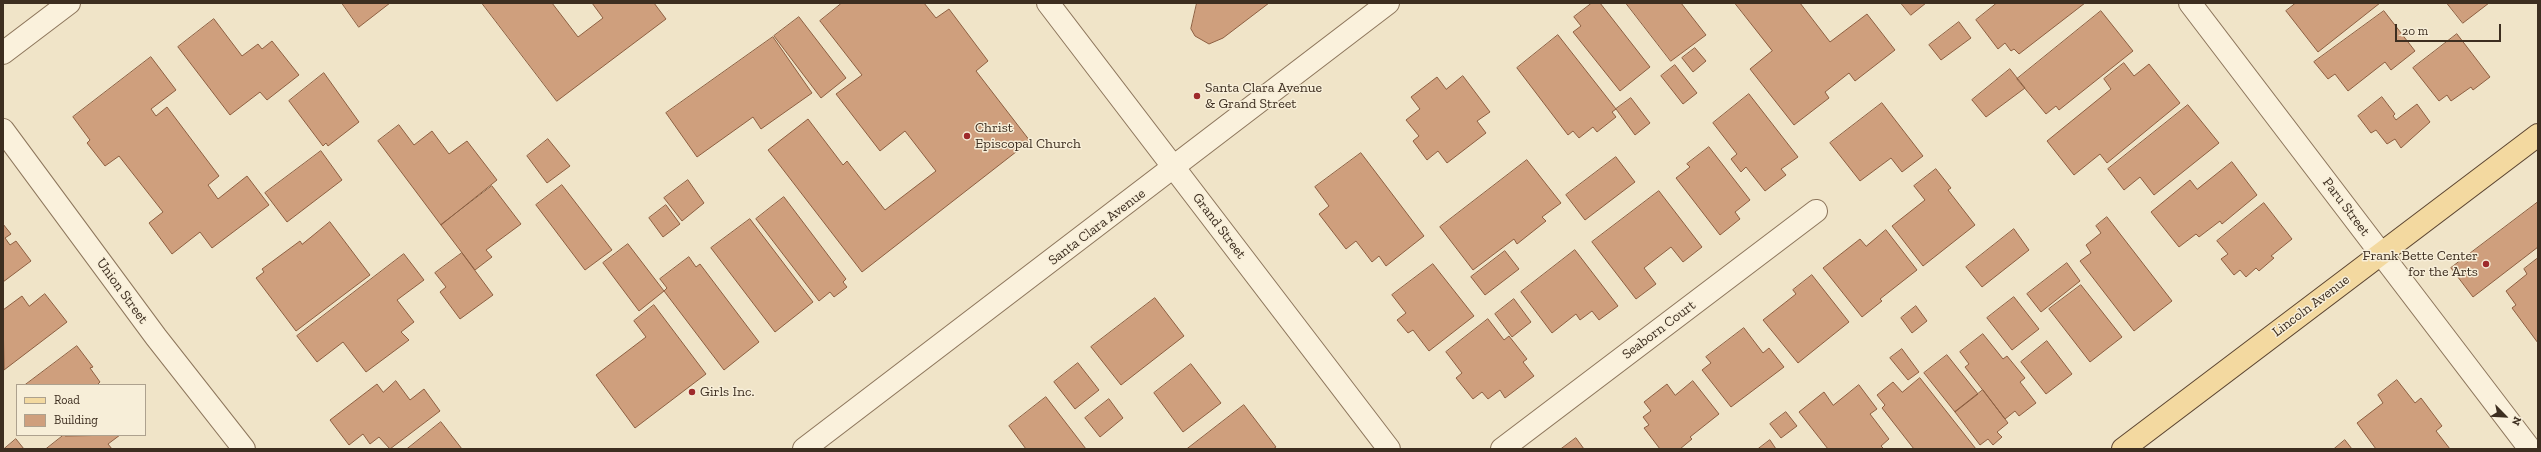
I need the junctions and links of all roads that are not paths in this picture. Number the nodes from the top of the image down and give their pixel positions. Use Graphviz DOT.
graph roads {
  1 [pos="69,3"];
  2 [pos="1048,3"];
  3 [pos="1388,3"];
  4 [pos="2190,3"];
  5 [pos="3,53"];
  6 [pos="3,130"];
  7 [pos="2538,134"];
  8 [pos="1174,168"];
  9 [pos="1816,211"];
  10 [pos="2381,253"];
  11 [pos="244,449"];
  12 [pos="804,449"];
  13 [pos="1389,449"];
  14 [pos="1502,449"];
  15 [pos="2123,449"];
  16 [pos="2530,449"];
  1 -- 5 [label="street"];
  2 -- 8 [label="street, Grand Street"];
  3 -- 8 [label="street, Santa Clara Avenue"];
  4 -- 10 [label="street, Paru Street"];
  6 -- 11 [label="street, Union Street"];
  7 -- 10 [label="main road, Lincoln Avenue"];
  8 -- 12 [label="street, Santa Clara Avenue"];
  8 -- 13 [label="street, Grand Street"];
  9 -- 14 [label="street, Seaborn Court"];
  10 -- 15 [label="main road, Lincoln Avenue"];
  10 -- 16 [label="street, Paru Street"];
}
